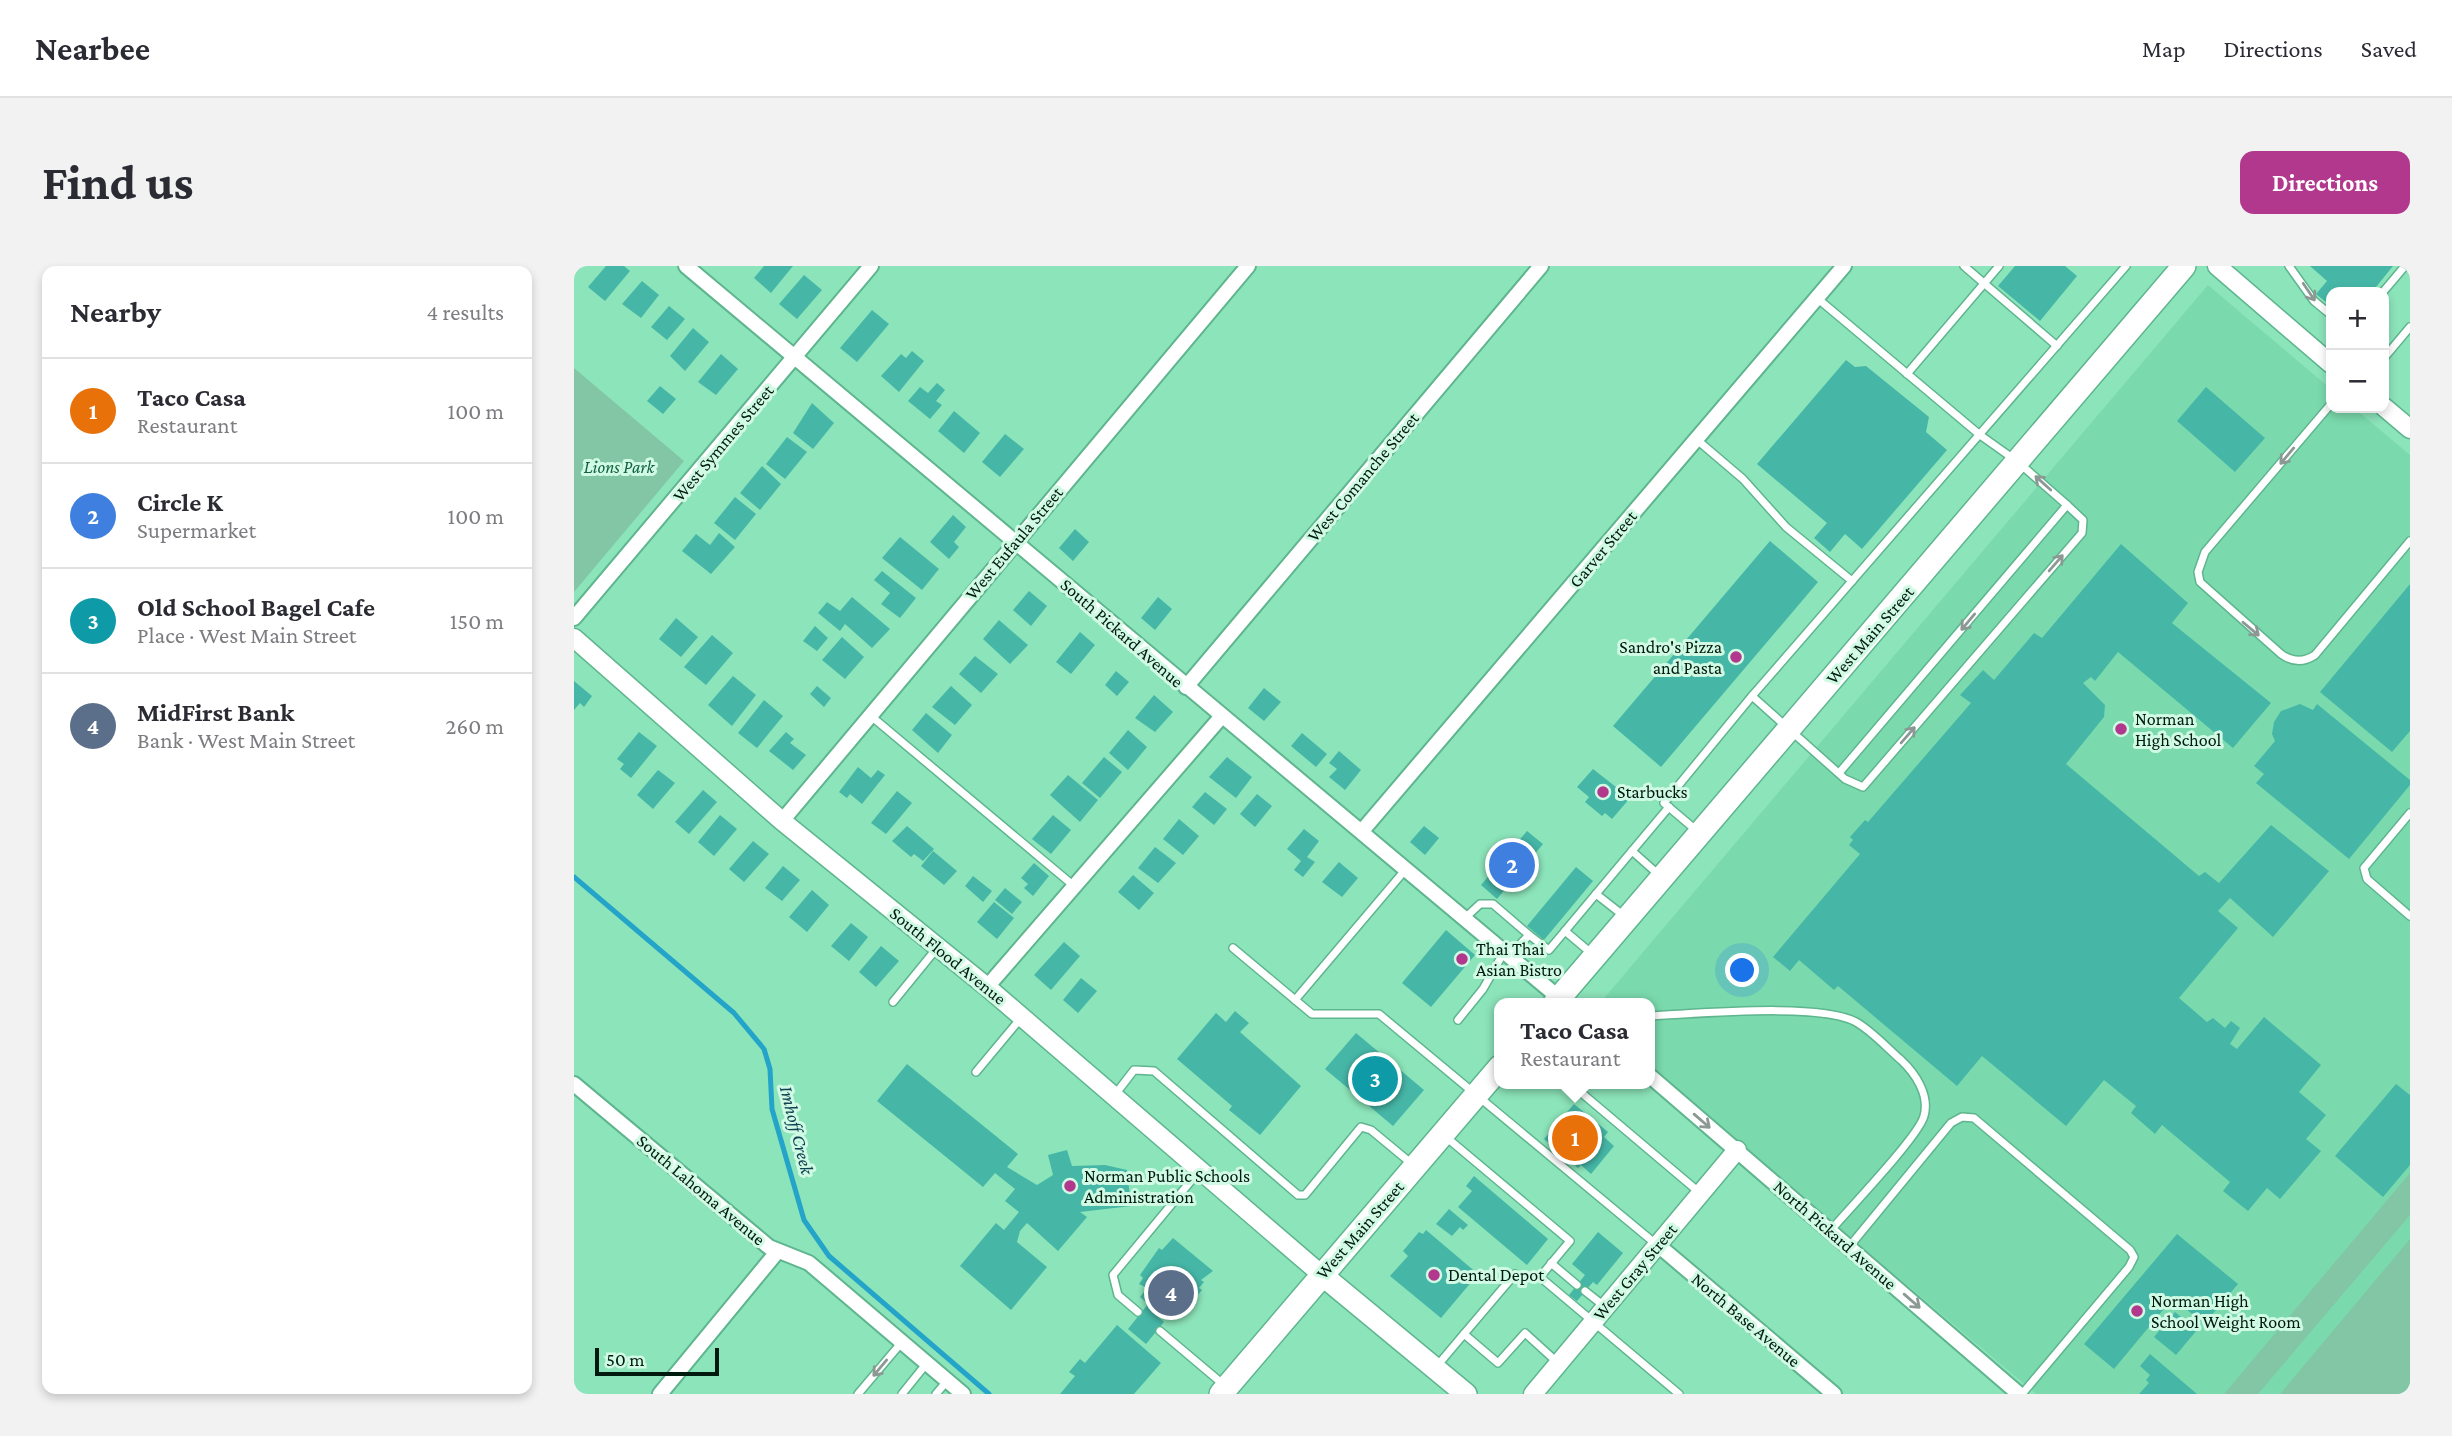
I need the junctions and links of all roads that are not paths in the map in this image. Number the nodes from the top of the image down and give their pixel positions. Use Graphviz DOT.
graph roads {
  1 [pos="686,266"];
  2 [pos="871,266"];
  3 [pos="1248,266"];
  4 [pos="1541,266"];
  5 [pos="1844,266"];
  6 [pos="1964,266"];
  7 [pos="1999,266"];
  8 [pos="2126,266"];
  9 [pos="2183,266"];
  10 [pos="2217,266"];
  11 [pos="2290,266"];
  12 [pos="2405,266"];
  13 [pos="1984,283"];
  14 [pos="2388,287"];
  15 [pos="1816,298"];
  16 [pos="2326,311"];
  17 [pos="2410,327"];
  18 [pos="2057,346"];
  19 [pos="2389,352"];
  20 [pos="796,356"];
  21 [pos="2326,357"];
  22 [pos="1907,374"];
  23 [pos="2326,410"];
  24 [pos="2389,411"];
  25 [pos="2410,428"];
  26 [pos="1980,435"];
  27 [pos="1696,439"];
  28 [pos="2018,461"];
  29 [pos="2067,505"];
  30 [pos="1016,541"];
  31 [pos="2410,541"];
  32 [pos="1852,582"];
  33 [pos="574,618"];
  34 [pos="574,638"];
  35 [pos="1186,687"];
  36 [pos="1752,696"];
  37 [pos="870,715"];
  38 [pos="1222,716"];
  39 [pos="1789,729"];
  40 [pos="1839,773"];
  41 [pos="1669,807"];
  42 [pos="2410,813"];
  43 [pos="782,821"];
  44 [pos="1362,831"];
  45 [pos="1700,833"];
  46 [pos="1632,851"];
  47 [pos="1406,868"];
  48 [pos="1662,878"];
  49 [pos="1074,886"];
  50 [pos="1597,894"];
  51 [pos="2410,916"];
  52 [pos="1465,918"];
  53 [pos="1628,918"];
  54 [pos="1564,931"];
  55 [pos="1529,934"];
  56 [pos="938,947"];
  57 [pos="1233,948"];
  58 [pos="1507,953"];
  59 [pos="1595,956"];
  60 [pos="987,987"];
  61 [pos="1555,998"];
  62 [pos="1562,998"];
  63 [pos="1295,1000"];
  64 [pos="893,1002"];
  65 [pos="1655,1016"];
  66 [pos="1021,1017"];
  67 [pos="1458,1020"];
  68 [pos="976,1072"];
  69 [pos="1494,1074"];
  70 [pos="1655,1080"];
  71 [pos="574,1083"];
  72 [pos="1577,1089"];
  73 [pos="1475,1096"];
  74 [pos="1113,1097"];
  75 [pos="1442,1134"];
  76 [pos="1737,1150"];
  77 [pos="1415,1167"];
  78 [pos="1200,1170"];
  79 [pos="1700,1194"];
  80 [pos="1830,1231"];
  81 [pos="1658,1245"];
  82 [pos="1849,1247"];
  83 [pos="777,1252"];
  84 [pos="1551,1263"];
  85 [pos="1515,1274"];
  86 [pos="1322,1275"];
  87 [pos="1577,1285"];
  88 [pos="1585,1291"];
  89 [pos="1138,1312"];
  90 [pos="1600,1314"];
  91 [pos="1160,1331"];
  92 [pos="1464,1334"];
  93 [pos="902,1342"];
  94 [pos="927,1363"];
  95 [pos="1558,1363"];
  96 [pos="1436,1368"];
  97 [pos="947,1381"];
  98 [pos="1224,1391"];
  99 [pos="1460,1392"];
  100 [pos="660,1394"];
  101 [pos="858,1394"];
  102 [pos="902,1394"];
  103 [pos="936,1394"];
  104 [pos="963,1394"];
  105 [pos="1532,1394"];
  106 [pos="1679,1394"];
  107 [pos="1834,1394"];
  108 [pos="2021,1394"];
  1 -- 20 [label="street, South Pickard Avenue"];
  2 -- 20 [label="street, West Symmes Street"];
  3 -- 30 [label="street, West Eufaula Street"];
  4 -- 35 [label="street, West Comanche Street"];
  5 -- 15 [label="street, Garver Street"];
  6 -- 13 [label="lane"];
  7 -- 13 [label="lane"];
  8 -- 18 [label="lane"];
  9 -- 28 [label="main road, West Main Street"];
  10 -- 21 [label="street"];
  11 -- 16 [label="lane, one-way"];
  12 -- 14 [label="lane"];
  13 -- 18 [label="lane"];
  13 -- 22 [label="lane"];
  15 -- 22 [label="lane"];
  15 -- 27 [label="street, Garver Street"];
  17 -- 19 [label="lane"];
  18 -- 26 [label="lane"];
  20 -- 30 [label="street, South Pickard Avenue"];
  20 -- 33 [label="street, West Symmes Street"];
  22 -- 26 [label="lane"];
  23 -- 31 [label="lane, one-way"];
  24 -- 25 [label="street"];
  26 -- 28 [label="lane"];
  26 -- 32 [label="lane"];
  27 -- 32 [label="lane"];
  27 -- 44 [label="street, Garver Street"];
  29 -- 28 [label="lane, one-way"];
  28 -- 39 [label="main road, West Main Street"];
  29 -- 40 [label="lane, one-way"];
  40 -- 29 [label="lane, one-way"];
  30 -- 35 [label="street, South Pickard Avenue"];
  30 -- 37 [label="street, West Eufaula Street"];
  32 -- 36 [label="lane"];
  34 -- 43 [label="street, South Flood Avenue"];
  35 -- 38 [label="street, South Pickard Avenue"];
  36 -- 39 [label="lane"];
  36 -- 41 [label="lane"];
  37 -- 43 [label="street, West Eufaula Street"];
  37 -- 49 [label="lane"];
  38 -- 44 [label="street, South Pickard Avenue"];
  38 -- 49 [label="street"];
  39 -- 40 [label="lane"];
  39 -- 45 [label="main road, West Main Street"];
  41 -- 45 [label="lane"];
  41 -- 46 [label="lane"];
  42 -- 51 [label="lane"];
  43 -- 56 [label="street, South Flood Avenue"];
  44 -- 47 [label="street, South Pickard Avenue"];
  45 -- 48 [label="main road, West Main Street"];
  46 -- 48 [label="lane"];
  46 -- 50 [label="lane"];
  47 -- 52 [label="street, South Pickard Avenue"];
  47 -- 63 [label="lane"];
  48 -- 53 [label="main road, West Main Street"];
  49 -- 60 [label="street"];
  50 -- 53 [label="lane"];
  50 -- 54 [label="lane"];
  52 -- 55 [label="lane"];
  52 -- 58 [label="street, South Pickard Avenue"];
  53 -- 59 [label="main road, West Main Street"];
  54 -- 55 [label="lane"];
  54 -- 59 [label="lane"];
  55 -- 58 [label="lane"];
  56 -- 60 [label="street, South Flood Avenue"];
  56 -- 64 [label="lane"];
  57 -- 63 [label="lane"];
  58 -- 61 [label="street, South Pickard Avenue"];
  58 -- 67 [label="lane"];
  59 -- 62 [label="main road, West Main Street"];
  60 -- 66 [label="street, South Flood Avenue"];
  63 -- 73 [label="lane"];
  65 -- 80 [label="lane"];
  66 -- 68 [label="lane"];
  66 -- 74 [label="street, South Flood Avenue"];
  69 -- 73 [label="main road, West Main Street"];
  70 -- 76 [label="street, North Pickard Avenue, one-way"];
  71 -- 83 [label="street, South Lahoma Avenue"];
  72 -- 79 [label="lane"];
  73 -- 75 [label="main road, West Main Street"];
  73 -- 81 [label="lane"];
  74 -- 77 [label="lane"];
  74 -- 78 [label="street, South Flood Avenue"];
  75 -- 77 [label="main road, West Main Street"];
  75 -- 84 [label="lane"];
  76 -- 79 [label="street, West Gray Street"];
  76 -- 80 [label="street, North Pickard Avenue"];
  77 -- 86 [label="main road, West Main Street"];
  78 -- 86 [label="street, South Flood Avenue"];
  78 -- 89 [label="lane"];
  79 -- 81 [label="street, West Gray Street"];
  80 -- 82 [label="street, North Pickard Avenue"];
  81 -- 90 [label="street, West Gray Street"];
  81 -- 107 [label="street, North Base Avenue"];
  82 -- 108 [label="street, North Pickard Avenue, one-way"];
  82 -- 108 [label="lane"];
  83 -- 93 [label="street, South Lahoma Avenue"];
  83 -- 100 [label="street"];
  84 -- 87 [label="lane"];
  84 -- 90 [label="lane"];
  85 -- 92 [label="lane"];
  86 -- 96 [label="main road"];
  86 -- 98 [label="main road, West Main Street"];
  88 -- 90 [label="lane"];
  90 -- 95 [label="street, West Gray Street"];
  90 -- 106 [label="lane"];
  91 -- 98 [label="lane"];
  92 -- 95 [label="lane"];
  92 -- 96 [label="lane"];
  93 -- 94 [label="street, South Lahoma Avenue"];
  93 -- 101 [label="lane, one-way"];
  94 -- 97 [label="street, South Lahoma Avenue"];
  94 -- 102 [label="lane"];
  95 -- 105 [label="street, West Gray Street"];
  96 -- 99 [label="main road"];
  97 -- 103 [label="lane"];
  97 -- 104 [label="street, South Lahoma Avenue"];
}
